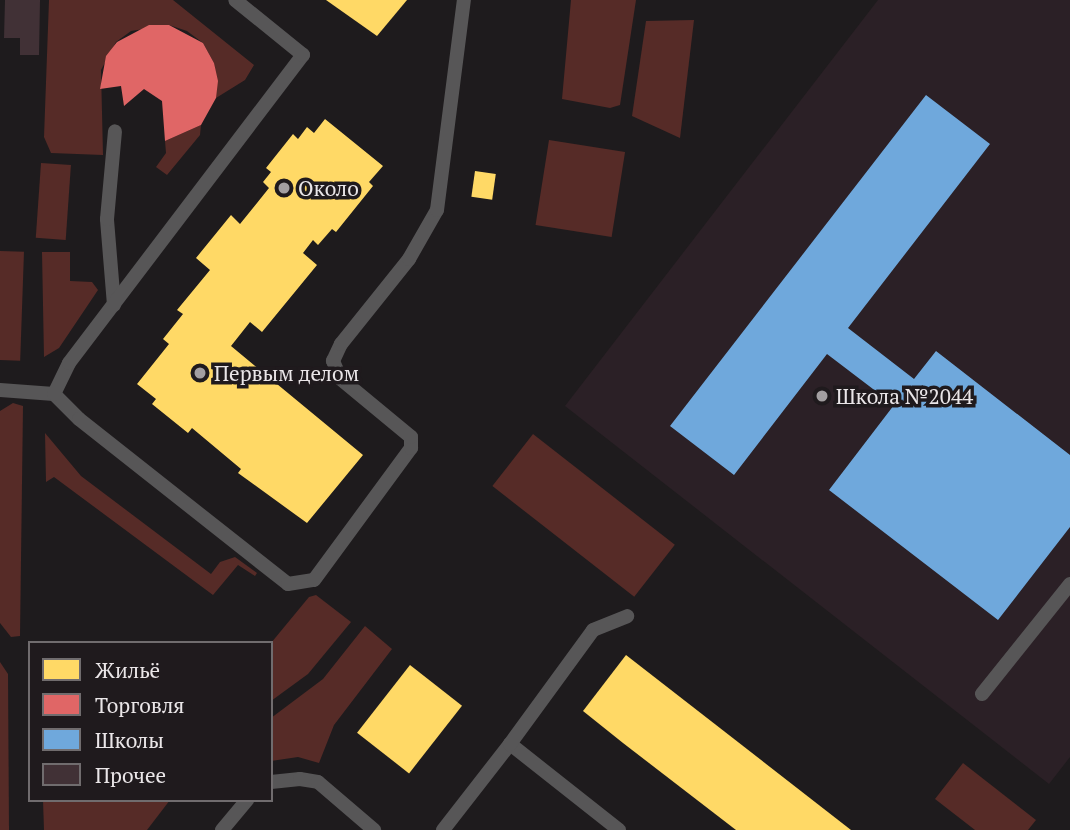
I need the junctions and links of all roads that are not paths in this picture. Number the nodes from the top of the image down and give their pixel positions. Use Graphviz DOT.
graph roads {
  1 [pos="234,0"];
  2 [pos="464,0"];
  3 [pos="115,131"];
  4 [pos="114,305"];
  5 [pos="0,390"];
  6 [pos="54,394"];
  7 [pos="1070,584"];
  8 [pos="627,616"];
  9 [pos="982,694"];
  10 [pos="510,744"];
  11 [pos="273,782"];
  12 [pos="245,802"];
  13 [pos="222,830"];
  14 [pos="374,830"];
  15 [pos="443,830"];
  16 [pos="620,830"];
  1 -- 4 [label="lane"];
  2 -- 6 [label="lane"];
  3 -- 4 [label="lane"];
  4 -- 6 [label="lane"];
  5 -- 6 [label="lane"];
  7 -- 9 [label="lane"];
  8 -- 10 [label="lane"];
  10 -- 15 [label="lane"];
  10 -- 16 [label="lane"];
  11 -- 14 [label="lane"];
  12 -- 13 [label="lane"];
}
